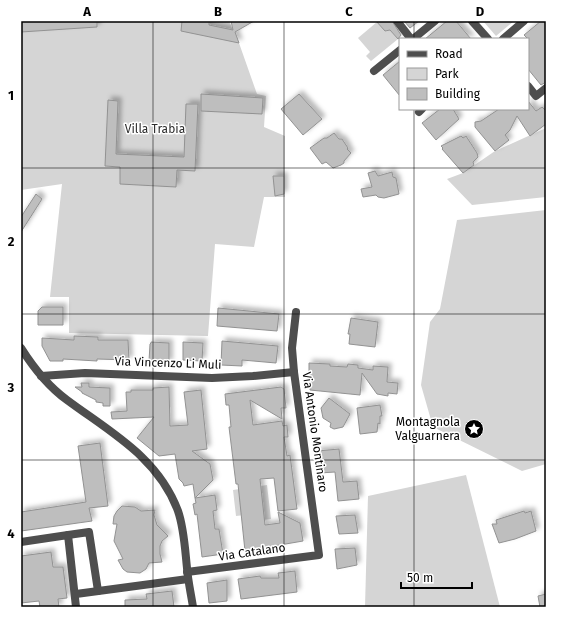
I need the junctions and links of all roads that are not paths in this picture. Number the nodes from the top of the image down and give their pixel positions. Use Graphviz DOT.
graph roads {
  1 [pos="396,21"];
  2 [pos="435,21"];
  3 [pos="472,21"];
  4 [pos="524,21"];
  5 [pos="411,38"];
  6 [pos="413,38"];
  7 [pos="487,38"];
  8 [pos="504,38"];
  9 [pos="399,51"];
  10 [pos="374,71"];
  11 [pos="529,87"];
  12 [pos="546,88"];
  13 [pos="296,312"];
  14 [pos="21,348"];
  15 [pos="294,372"];
  16 [pos="41,376"];
  17 [pos="68,534"];
  18 [pos="21,542"];
  19 [pos="319,555"];
  20 [pos="188,576"];
  21 [pos="98,591"];
  22 [pos="76,594"];
  23 [pos="76,607"];
  24 [pos="193,607"];
  1 -- 5 [label="street"];
  2 -- 6 [label="street"];
  3 -- 7 [label="street"];
  4 -- 8 [label="street"];
  9 -- 10 [label="street"];
  11 -- 12 [label="street"];
  13 -- 15 [label="street, Via Antonio Montinaro"];
  14 -- 16 [label="street"];
  15 -- 16 [label="street, Via Vincenzo Li Muli"];
  15 -- 19 [label="street, Via Antonio Montinaro"];
  16 -- 20 [label="street"];
  17 -- 18 [label="street"];
  17 -- 21 [label="street"];
  17 -- 22 [label="street"];
  19 -- 20 [label="street, Via Catalano"];
  20 -- 21 [label="street, Via Catalano"];
  20 -- 24 [label="street"];
  21 -- 22 [label="street, Via Catalano"];
  22 -- 23 [label="street"];
}
